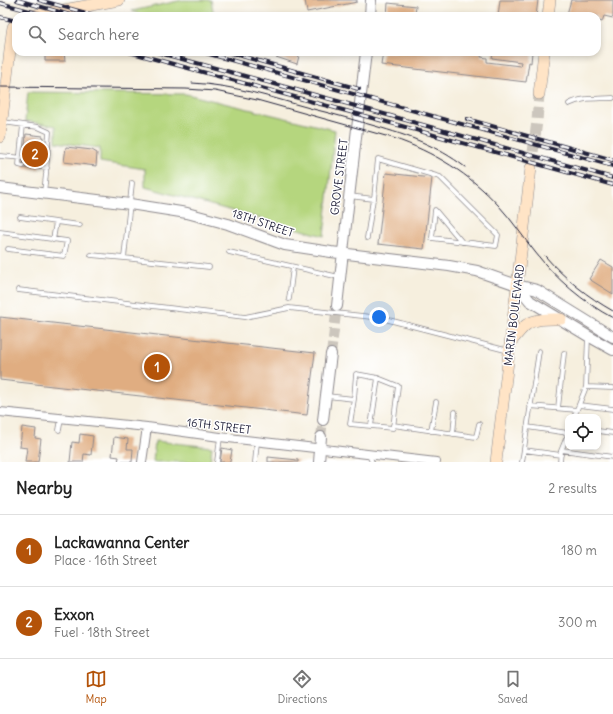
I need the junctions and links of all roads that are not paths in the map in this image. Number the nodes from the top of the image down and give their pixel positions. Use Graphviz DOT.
graph roads {
  1 [pos="119,0"];
  2 [pos="371,0"];
  3 [pos="550,0"];
  4 [pos="107,1"];
  5 [pos="51,12"];
  6 [pos="370,12"];
  7 [pos="548,12"];
  8 [pos="12,44"];
  9 [pos="366,56"];
  10 [pos="544,56"];
  11 [pos="539,94"];
  12 [pos="613,98"];
  13 [pos="569,104"];
  14 [pos="2,122"];
  15 [pos="23,125"];
  16 [pos="0,137"];
  17 [pos="43,138"];
  18 [pos="49,139"];
  19 [pos="42,146"];
  20 [pos="48,147"];
  21 [pos="0,156"];
  22 [pos="22,158"];
  23 [pos="40,160"];
  24 [pos="47,160"];
  25 [pos="23,166"];
  26 [pos="40,167"];
  27 [pos="47,168"];
  28 [pos="531,168"];
  29 [pos="132,184"];
  30 [pos="0,188"];
  31 [pos="44,193"];
  32 [pos="348,196"];
  33 [pos="373,199"];
  34 [pos="130,204"];
  35 [pos="20,217"];
  36 [pos="56,222"];
  37 [pos="80,225"];
  38 [pos="0,232"];
  39 [pos="367,238"];
  40 [pos="53,240"];
  41 [pos="462,242"];
  42 [pos="8,249"];
  43 [pos="229,252"];
  44 [pos="342,253"];
  45 [pos="92,255"];
  46 [pos="124,258"];
  47 [pos="209,267"];
  48 [pos="293,267"];
  49 [pos="340,277"];
  50 [pos="517,285"];
  51 [pos="18,290"];
  52 [pos="289,299"];
  53 [pos="337,306"];
  54 [pos="561,319"];
  55 [pos="588,336"];
  56 [pos="613,337"];
  57 [pos="510,346"];
  58 [pos="613,350"];
  59 [pos="539,352"];
  60 [pos="564,353"];
  61 [pos="331,354"];
  62 [pos="378,378"];
  63 [pos="586,387"];
  64 [pos="613,388"];
  65 [pos="326,396"];
  66 [pos="354,399"];
  67 [pos="436,402"];
  68 [pos="530,406"];
  69 [pos="558,408"];
  70 [pos="578,408"];
  71 [pos="613,409"];
  72 [pos="0,412"];
  73 [pos="455,412"];
  74 [pos="575,414"];
  75 [pos="61,418"];
  76 [pos="323,420"];
  77 [pos="479,424"];
  78 [pos="393,425"];
  79 [pos="371,426"];
  80 [pos="146,427"];
  81 [pos="527,427"];
  82 [pos="59,430"];
  83 [pos="431,431"];
  84 [pos="601,431"];
  85 [pos="565,433"];
  86 [pos="613,433"];
  87 [pos="453,434"];
  88 [pos="321,437"];
  89 [pos="220,438"];
  90 [pos="257,442"];
  91 [pos="565,442"];
  92 [pos="320,449"];
  93 [pos="524,450"];
  94 [pos="562,452"];
  95 [pos="613,457"];
  96 [pos="370,458"];
  97 [pos="142,462"];
  98 [pos="217,462"];
  99 [pos="255,462"];
  100 [pos="319,462"];
  101 [pos="432,462"];
  102 [pos="496,462"];
  103 [pos="522,462"];
  104 [pos="560,462"];
  1 -- 4 [label="main road"];
  2 -- 6 [label="street"];
  3 -- 7 [label="main road"];
  4 -- 5 [label="main road"];
  8 -- 14 [label="main road"];
  9 -- 32 [label="street, GROVE STREET"];
  10 -- 11 [label="main road"];
  12 -- 13 [label="lane"];
  14 -- 15 [label="lane"];
  14 -- 16 [label="main road"];
  15 -- 18 [label="lane"];
  15 -- 22 [label="lane"];
  17 -- 18 [label="lane"];
  18 -- 20 [label="lane"];
  19 -- 20 [label="lane"];
  20 -- 24 [label="lane"];
  21 -- 22 [label="lane"];
  22 -- 25 [label="lane"];
  23 -- 24 [label="lane"];
  24 -- 27 [label="lane"];
  26 -- 27 [label="lane"];
  27 -- 31 [label="lane"];
  28 -- 50 [label="main road, MARIN BOULEVARD"];
  29 -- 34 [label="lane"];
  30 -- 31 [label="street, 18TH STREET"];
  31 -- 34 [label="street, 18TH STREET"];
  32 -- 33 [label="lane"];
  32 -- 44 [label="street, GROVE STREET"];
  33 -- 39 [label="lane"];
  33 -- 41 [label="lane"];
  34 -- 44 [label="street, 18TH STREET"];
  34 -- 46 [label="lane"];
  35 -- 36 [label="lane"];
  36 -- 37 [label="lane"];
  36 -- 40 [label="lane"];
  38 -- 40 [label="lane"];
  40 -- 42 [label="lane"];
  41 -- 41 [label="lane"];
  43 -- 48 [label="lane"];
  44 -- 49 [label="street, GROVE STREET"];
  44 -- 50 [label="street, 18TH STREET"];
  45 -- 46 [label="lane"];
  46 -- 47 [label="lane"];
  48 -- 49 [label="lane"];
  48 -- 52 [label="lane"];
  49 -- 53 [label="street, GROVE STREET"];
  50 -- 54 [label="street, 18TH STREET"];
  50 -- 56 [label="street, 18TH STREET"];
  50 -- 57 [label="main road, MARIN BOULEVARD"];
  51 -- 57 [label="lane"];
  54 -- 55 [label="street, 18TH STREET"];
  54 -- 57 [label="main road"];
  55 -- 58 [label="street, 18TH STREET"];
  55 -- 63 [label="lane"];
  57 -- 102 [label="main road, MARIN BOULEVARD"];
  59 -- 68 [label="lane"];
  60 -- 69 [label="lane"];
  61 -- 65 [label="street"];
  62 -- 66 [label="lane"];
  62 -- 78 [label="lane"];
  62 -- 79 [label="lane"];
  63 -- 64 [label="lane"];
  63 -- 70 [label="lane"];
  65 -- 66 [label="lane"];
  65 -- 76 [label="street"];
  66 -- 79 [label="lane"];
  67 -- 83 [label="lane"];
  68 -- 69 [label="lane"];
  68 -- 81 [label="lane"];
  69 -- 70 [label="lane"];
  70 -- 71 [label="lane"];
  70 -- 74 [label="lane"];
  72 -- 75 [label="street, 16TH STREET"];
  73 -- 87 [label="lane"];
  75 -- 80 [label="street, 16TH STREET"];
  75 -- 82 [label="lane"];
  77 -- 87 [label="lane"];
  78 -- 79 [label="lane"];
  78 -- 83 [label="lane"];
  80 -- 89 [label="street, 16TH STREET"];
  80 -- 97 [label="street"];
  81 -- 85 [label="lane"];
  81 -- 93 [label="lane"];
  83 -- 87 [label="lane"];
  84 -- 86 [label="lane"];
  88 -- 92 [label="street"];
  89 -- 90 [label="street, 16TH STREET"];
  89 -- 98 [label="lane"];
  90 -- 92 [label="street, 16TH STREET"];
  90 -- 99 [label="lane"];
  91 -- 94 [label="lane"];
  92 -- 96 [label="street, 16TH STREET"];
  92 -- 100 [label="street"];
  93 -- 94 [label="lane"];
  93 -- 103 [label="lane"];
  94 -- 95 [label="lane"];
  94 -- 104 [label="lane"];
  96 -- 101 [label="street, 16TH STREET"];
}
